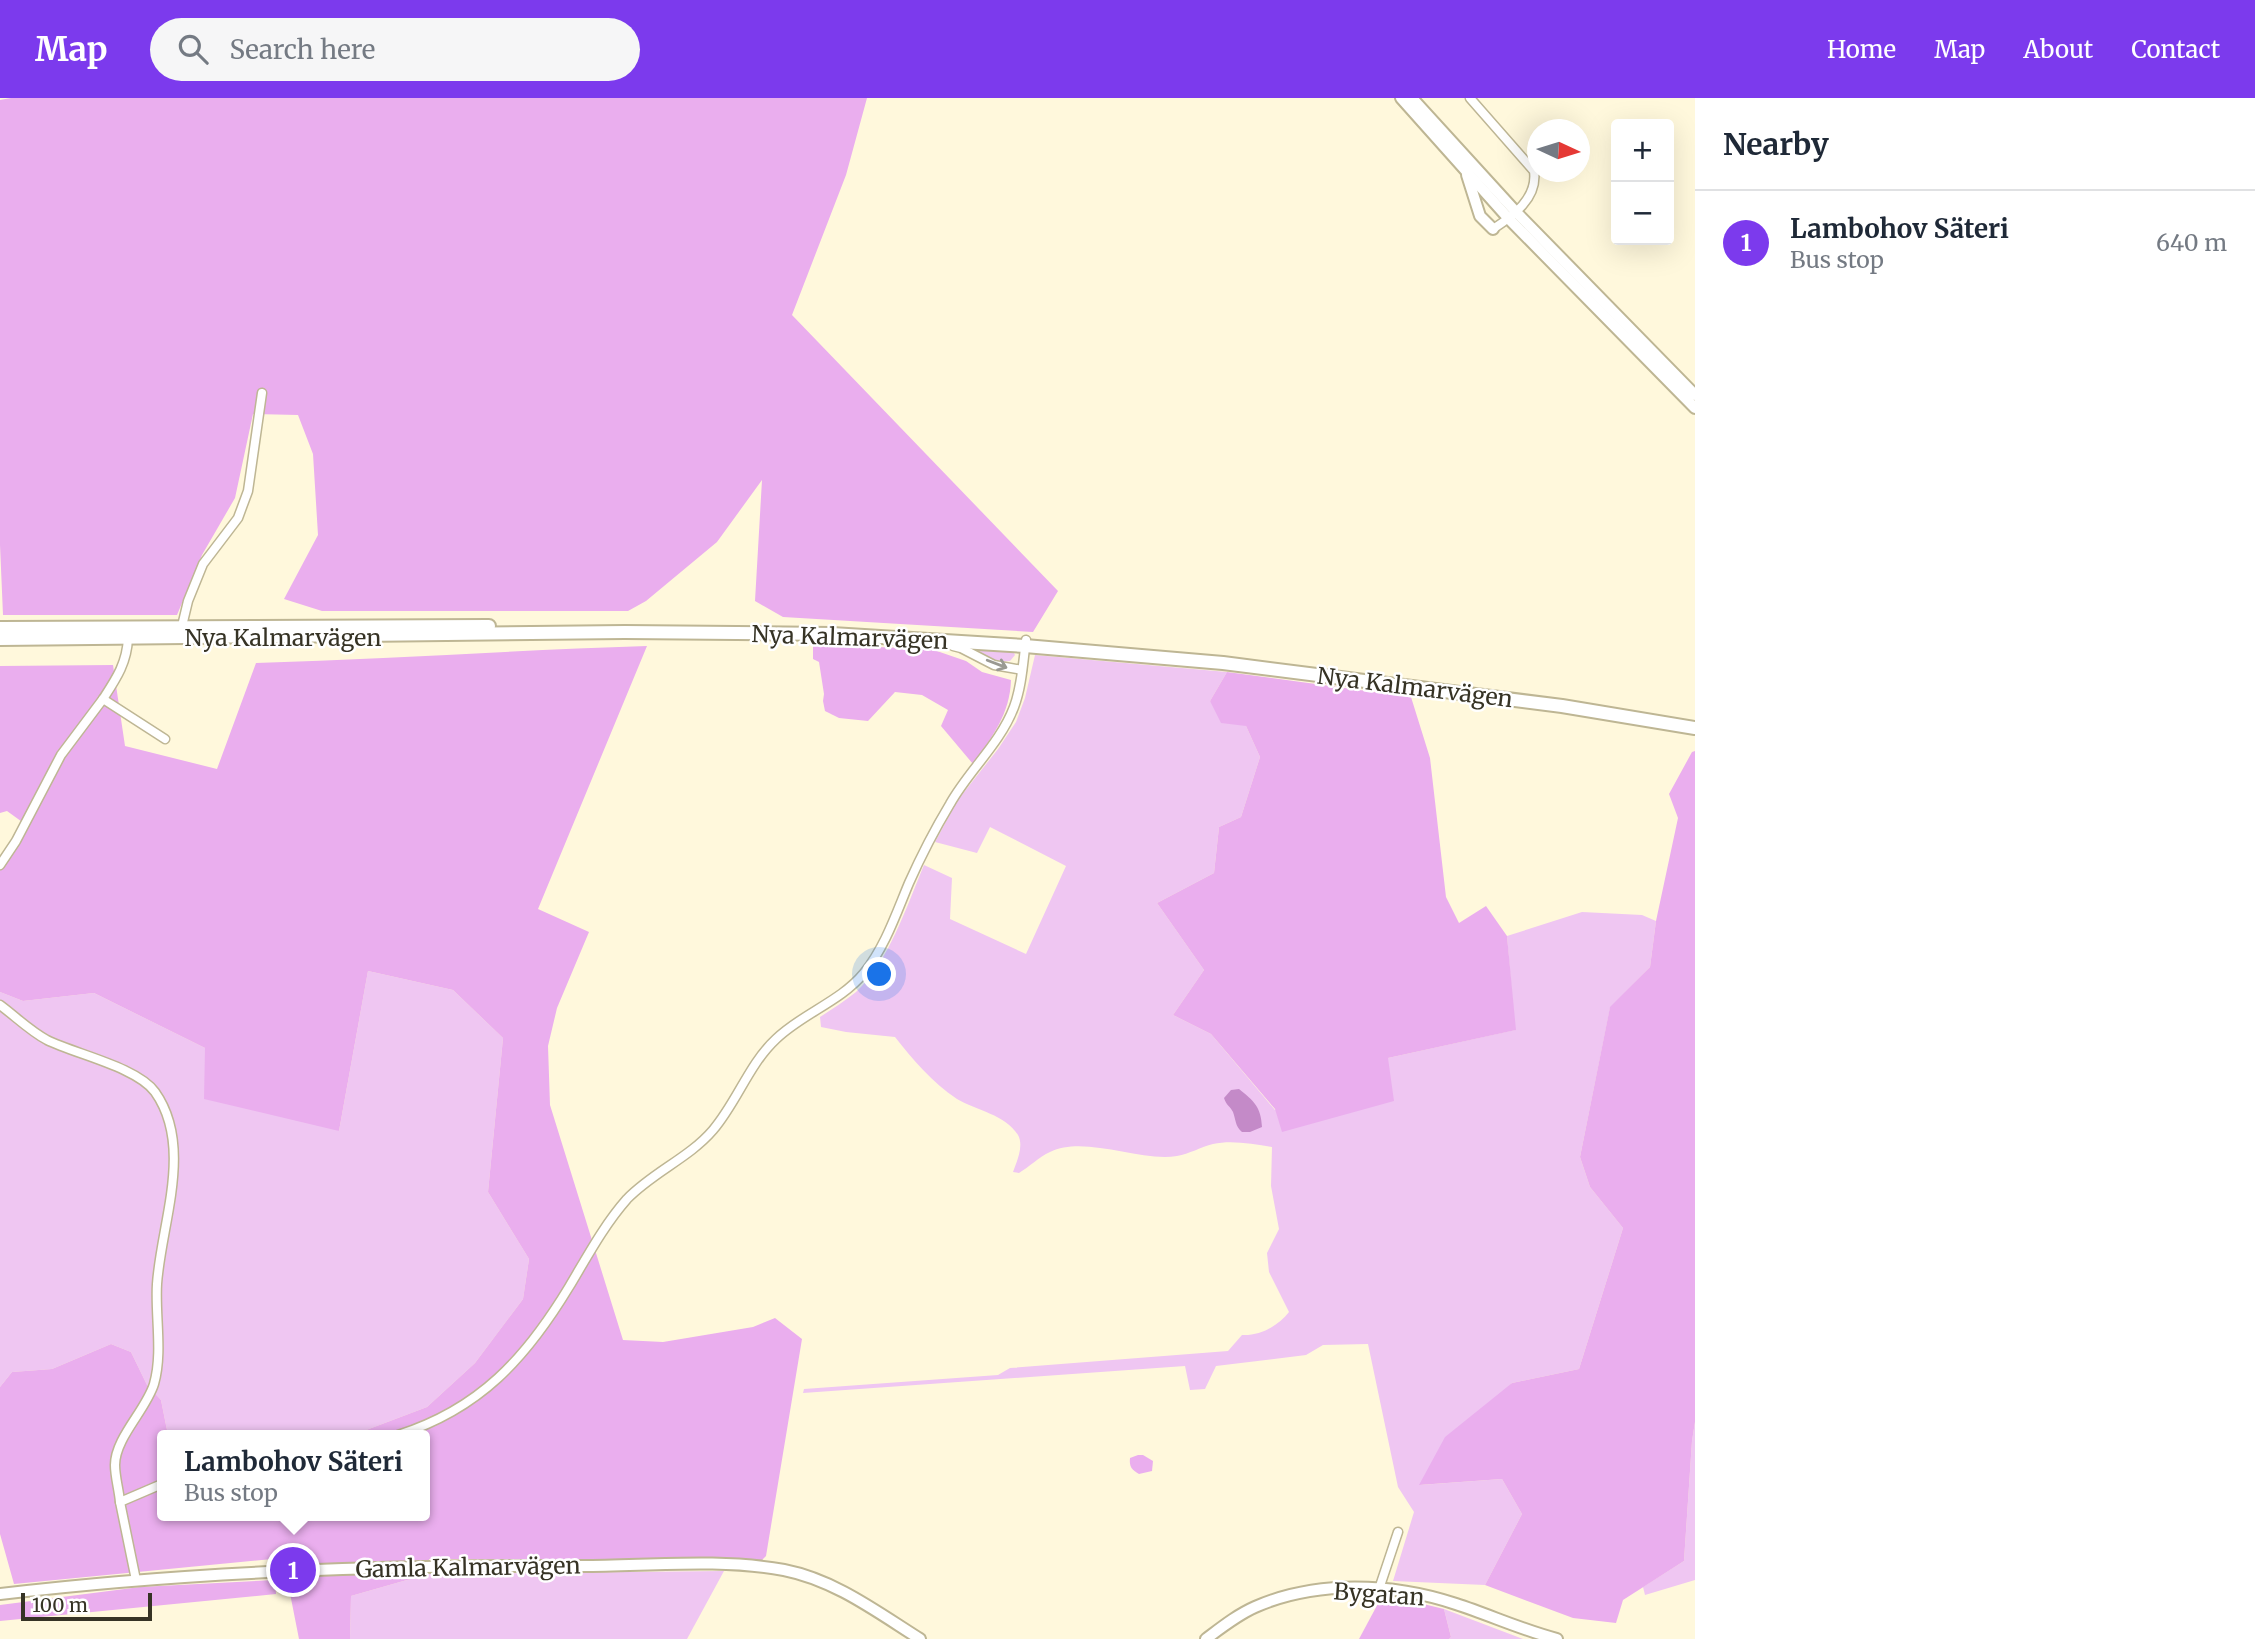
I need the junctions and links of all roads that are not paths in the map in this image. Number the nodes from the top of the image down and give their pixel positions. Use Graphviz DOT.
graph roads {
  1 [pos="1401,98"];
  2 [pos="1412,98"];
  3 [pos="1470,98"];
  4 [pos="1466,172"];
  5 [pos="1512,216"];
  6 [pos="1493,229"];
  7 [pos="262,393"];
  8 [pos="1695,395"];
  9 [pos="1695,408"];
  10 [pos="182,626"];
  11 [pos="0,628"];
  12 [pos="128,638"];
  13 [pos="0,639"];
  14 [pos="926,639"];
  15 [pos="1026,643"];
  16 [pos="1022,670"];
  17 [pos="103,699"];
  18 [pos="1695,722"];
  19 [pos="1695,728"];
  20 [pos="165,739"];
  21 [pos="0,865"];
  22 [pos="0,1005"];
  23 [pos="414,1430"];
  24 [pos="157,1486"];
  25 [pos="120,1502"];
  26 [pos="1398,1532"];
  27 [pos="136,1580"];
  28 [pos="1379,1589"];
  29 [pos="0,1594"];
  30 [pos="920,1639"];
  31 [pos="1206,1639"];
  32 [pos="1557,1639"];
  1 -- 4 [label="street"];
  2 -- 5 [label="street"];
  3 -- 5 [label="street"];
  4 -- 5 [label="street"];
  4 -- 6 [label="street"];
  5 -- 6 [label="street"];
  5 -- 8 [label="street"];
  5 -- 9 [label="street"];
  7 -- 10 [label="street"];
  10 -- 11 [label="main road, Nya Kalmarvägen"];
  10 -- 15 [label="main road, Nya Kalmarvägen"];
  12 -- 13 [label="main road, Nya Kalmarvägen"];
  12 -- 14 [label="main road, Nya Kalmarvägen"];
  12 -- 17 [label="street"];
  14 -- 15 [label="main road, Nya Kalmarvägen"];
  14 -- 16 [label="street, one-way"];
  15 -- 16 [label="street"];
  15 -- 18 [label="main road, Nya Kalmarvägen"];
  15 -- 19 [label="main road, Nya Kalmarvägen"];
  16 -- 23 [label="street"];
  17 -- 20 [label="street"];
  17 -- 21 [label="street"];
  22 -- 25 [label="street"];
  24 -- 25 [label="street"];
  25 -- 27 [label="street"];
  26 -- 28 [label="street"];
  27 -- 29 [label="street, Gamla Kalmarvägen"];
  27 -- 30 [label="street, Gamla Kalmarvägen"];
  28 -- 31 [label="street, Bygatan"];
  28 -- 32 [label="street, Bygatan"];
}
